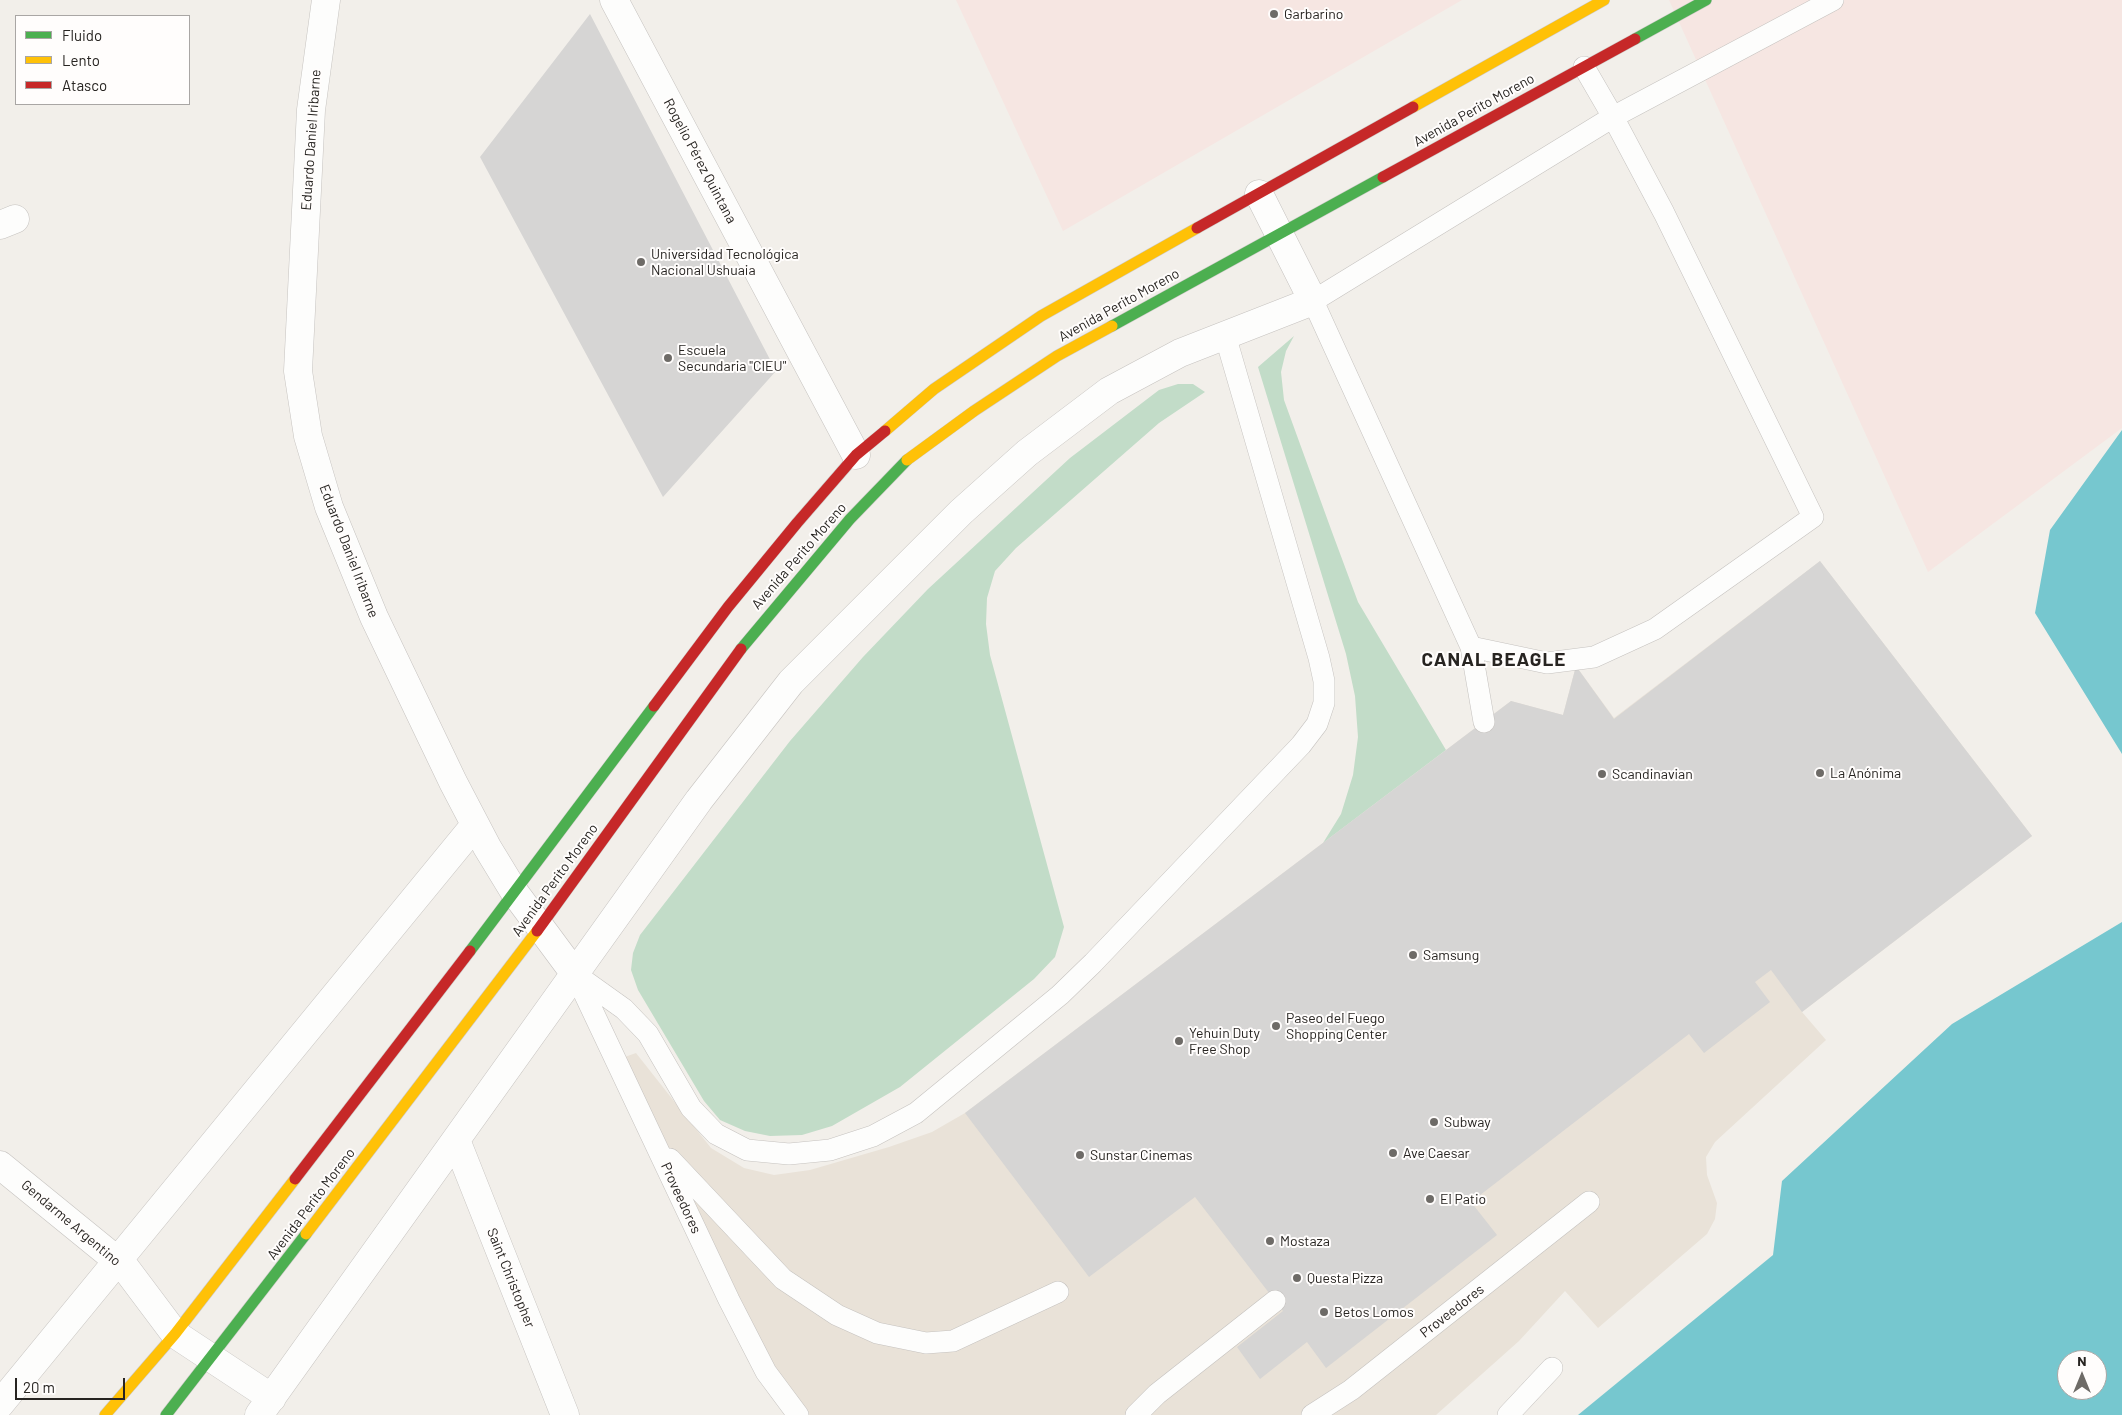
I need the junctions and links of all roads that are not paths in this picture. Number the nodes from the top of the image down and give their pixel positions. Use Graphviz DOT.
graph roads {
  1 [pos="326,0"];
  2 [pos="614,0"];
  3 [pos="1604,0"];
  4 [pos="1706,0"];
  5 [pos="1833,0"];
  6 [pos="1584,67"];
  7 [pos="1613,117"];
  8 [pos="1259,194"];
  9 [pos="1278,235"];
  10 [pos="1313,301"];
  11 [pos="1225,335"];
  12 [pos="856,455"];
  13 [pos="1471,648"];
  14 [pos="1484,722"];
  15 [pos="476,825"];
  16 [pos="515,893"];
  17 [pos="540,927"];
  18 [pos="575,974"];
  19 [pos="456,1140"];
  20 [pos="656,1145"];
  21 [pos="0,1165"];
  22 [pos="1589,1202"];
  23 [pos="118,1261"];
  24 [pos="1058,1292"];
  25 [pos="1275,1301"];
  26 [pos="175,1334"];
  27 [pos="212,1358"];
  28 [pos="1552,1368"];
  29 [pos="0,1404"];
  30 [pos="266,1407"];
  31 [pos="105,1415"];
  32 [pos="166,1415"];
  33 [pos="565,1415"];
  34 [pos="798,1415"];
  35 [pos="1136,1415"];
  36 [pos="1312,1415"];
  37 [pos="1508,1415"];
  1 -- 15 [label="street, Eduardo Daniel Iribarne"];
  2 -- 12 [label="street, Rogelio Pérez Quintana"];
  3 -- 8 [label="main road, Avenida Perito Moreno"];
  4 -- 6 [label="main road, Avenida Perito Moreno"];
  5 -- 7 [label="lane"];
  6 -- 7 [label="lane"];
  6 -- 9 [label="main road, Avenida Perito Moreno"];
  7 -- 10 [label="lane"];
  7 -- 13 [label="lane"];
  8 -- 9 [label="street"];
  8 -- 12 [label="main road, Avenida Perito Moreno"];
  9 -- 10 [label="street"];
  9 -- 17 [label="main road, Avenida Perito Moreno"];
  10 -- 11 [label="street"];
  10 -- 13 [label="lane"];
  11 -- 18 [label="street"];
  11 -- 18 [label="lane"];
  12 -- 16 [label="main road, Avenida Perito Moreno"];
  13 -- 14 [label="lane"];
  15 -- 16 [label="street, Eduardo Daniel Iribarne"];
  15 -- 23 [label="street"];
  16 -- 17 [label="street, Eduardo Daniel Iribarne"];
  16 -- 26 [label="main road, Avenida Perito Moreno"];
  17 -- 18 [label="street, Eduardo Daniel Iribarne"];
  17 -- 27 [label="main road, Avenida Perito Moreno"];
  18 -- 19 [label="street"];
  18 -- 20 [label="lane, Proveedores"];
  19 -- 30 [label="street"];
  19 -- 33 [label="street, Saint Christopher"];
  20 -- 24 [label="lane"];
  20 -- 34 [label="lane, Proveedores"];
  21 -- 23 [label="street, Gendarme Argentino"];
  22 -- 36 [label="lane, Proveedores"];
  23 -- 26 [label="street, Gendarme Argentino"];
  23 -- 29 [label="street"];
  25 -- 35 [label="lane"];
  26 -- 27 [label="street, Gendarme Argentino"];
  26 -- 31 [label="main road, Avenida Perito Moreno"];
  27 -- 30 [label="street, Gendarme Argentino"];
  27 -- 32 [label="main road, Avenida Perito Moreno"];
  28 -- 37 [label="lane"];
}
